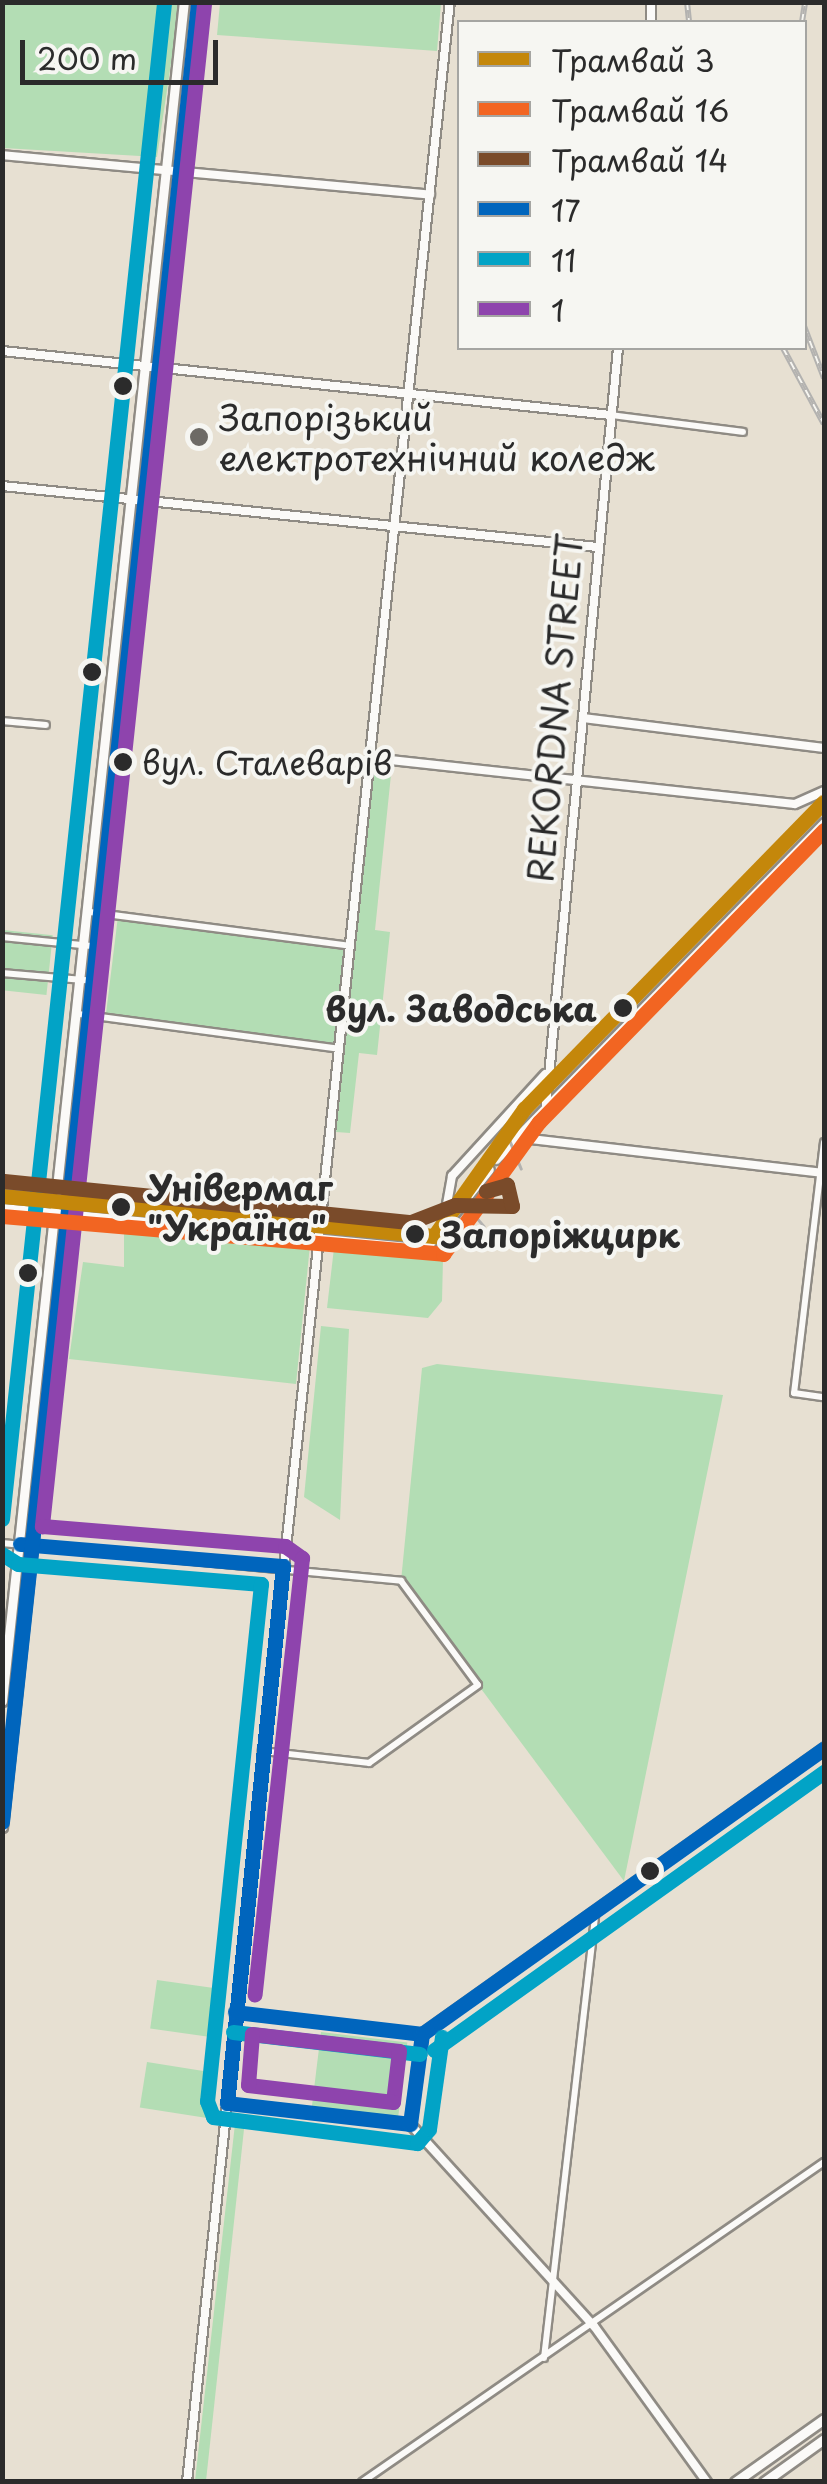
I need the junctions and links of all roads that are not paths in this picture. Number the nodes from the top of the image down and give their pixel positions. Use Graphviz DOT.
graph roads {
  1 [pos="184,2"];
  2 [pos="198,2"];
  3 [pos="450,2"];
  4 [pos="2,155"];
  5 [pos="173,167"];
  6 [pos="430,195"];
  7 [pos="618,350"];
  8 [pos="2,351"];
  9 [pos="148,366"];
  10 [pos="161,367"];
  11 [pos="410,394"];
  12 [pos="612,416"];
  13 [pos="743,432"];
  14 [pos="2,486"];
  15 [pos="135,501"];
  16 [pos="147,503"];
  17 [pos="395,528"];
  18 [pos="596,547"];
  19 [pos="583,718"];
  20 [pos="2,721"];
  21 [pos="46,725"];
  22 [pos="824,748"];
  23 [pos="372,758"];
  24 [pos="575,782"];
  25 [pos="824,791"];
  26 [pos="824,822"];
  27 [pos="824,836"];
  28 [pos="804,847"];
  29 [pos="90,912"];
  30 [pos="104,914"];
  31 [pos="2,937"];
  32 [pos="86,945"];
  33 [pos="353,946"];
  34 [pos="101,947"];
  35 [pos="2,973"];
  36 [pos="82,980"];
  37 [pos="96,982"];
  38 [pos="79,1014"];
  39 [pos="93,1016"];
  40 [pos="342,1049"];
  41 [pos="545,1074"];
  42 [pos="546,1107"];
  43 [pos="513,1137"];
  44 [pos="824,1142"];
  45 [pos="823,1173"];
  46 [pos="2,1194"];
  47 [pos="61,1199"];
  48 [pos="74,1200"];
  49 [pos="2,1208"];
  50 [pos="59,1213"];
  51 [pos="72,1215"];
  52 [pos="324,1228"];
  53 [pos="438,1235"];
  54 [pos="322,1242"];
  55 [pos="824,1396"];
  56 [pos="2,1542"];
  57 [pos="20,1544"];
  58 [pos="32,1546"];
  59 [pos="283,1566"];
  60 [pos="2,1701"];
  61 [pos="824,1748"];
  62 [pos="262,1751"];
  63 [pos="2,1827"];
  64 [pos="596,1911"];
  65 [pos="235,2012"];
  66 [pos="422,2034"];
  67 [pos="228,2103"];
  68 [pos="410,2124"];
  69 [pos="824,2162"];
  70 [pos="559,2286"];
  71 [pos="594,2326"];
  72 [pos="544,2359"];
  73 [pos="824,2418"];
  74 [pos="824,2439"];
  75 [pos="187,2482"];
  76 [pos="362,2482"];
  77 [pos="707,2482"];
  78 [pos="735,2482"];
  79 [pos="764,2482"];
  1 -- 5 [label="main road"];
  2 -- 5 [label="main road"];
  3 -- 6 [label="street"];
  4 -- 5 [label="street"];
  5 -- 6 [label="street"];
  5 -- 9 [label="main road"];
  5 -- 10 [label="main road"];
  6 -- 11 [label="street"];
  7 -- 12 [label="street, REKORDNA STREET"];
  8 -- 9 [label="street"];
  9 -- 10 [label="street"];
  9 -- 15 [label="main road"];
  10 -- 11 [label="street"];
  10 -- 16 [label="main road"];
  11 -- 12 [label="street"];
  11 -- 17 [label="street"];
  12 -- 13 [label="street"];
  12 -- 18 [label="street, REKORDNA STREET"];
  14 -- 15 [label="street"];
  15 -- 16 [label="street"];
  15 -- 29 [label="main road"];
  16 -- 17 [label="street"];
  16 -- 30 [label="main road"];
  17 -- 18 [label="street"];
  17 -- 23 [label="street"];
  18 -- 19 [label="street, REKORDNA STREET"];
  19 -- 22 [label="street"];
  19 -- 24 [label="street, REKORDNA STREET"];
  20 -- 21 [label="street"];
  23 -- 24 [label="street"];
  23 -- 33 [label="street"];
  24 -- 25 [label="street"];
  24 -- 41 [label="street, REKORDNA STREET"];
  26 -- 28 [label="main road"];
  27 -- 28 [label="main road"];
  28 -- 42 [label="main road"];
  29 -- 30 [label="street"];
  29 -- 32 [label="main road"];
  30 -- 33 [label="street"];
  30 -- 34 [label="main road"];
  31 -- 32 [label="street"];
  32 -- 34 [label="street"];
  32 -- 36 [label="main road"];
  33 -- 40 [label="street"];
  34 -- 37 [label="main road"];
  35 -- 36 [label="street"];
  36 -- 37 [label="street"];
  36 -- 38 [label="main road"];
  37 -- 39 [label="main road"];
  38 -- 39 [label="street"];
  38 -- 47 [label="main road"];
  39 -- 40 [label="street"];
  39 -- 48 [label="main road"];
  40 -- 52 [label="street"];
  41 -- 42 [label="street, REKORDNA STREET"];
  41 -- 53 [label="street"];
  42 -- 43 [label="main road"];
  43 -- 45 [label="street"];
  43 -- 53 [label="main road"];
  44 -- 45 [label="street"];
  45 -- 55 [label="street"];
  46 -- 47 [label="main road"];
  47 -- 48 [label="main road"];
  47 -- 50 [label="main road"];
  48 -- 51 [label="main road"];
  48 -- 52 [label="main road"];
  49 -- 50 [label="main road"];
  50 -- 51 [label="main road"];
  50 -- 57 [label="main road"];
  51 -- 54 [label="main road"];
  51 -- 58 [label="main road"];
  52 -- 53 [label="main road"];
  52 -- 54 [label="street"];
  53 -- 54 [label="main road"];
  54 -- 59 [label="street"];
  56 -- 57 [label="street"];
  57 -- 58 [label="street"];
  57 -- 60 [label="main road"];
  58 -- 59 [label="street"];
  58 -- 63 [label="main road"];
  59 -- 62 [label="street"];
  59 -- 62 [label="street"];
  61 -- 64 [label="street"];
  62 -- 65 [label="street"];
  64 -- 66 [label="street"];
  64 -- 70 [label="street"];
  65 -- 66 [label="street"];
  65 -- 67 [label="street"];
  66 -- 68 [label="street"];
  67 -- 68 [label="street"];
  67 -- 75 [label="street"];
  68 -- 70 [label="street"];
  69 -- 71 [label="street"];
  70 -- 71 [label="street"];
  70 -- 72 [label="street"];
  71 -- 72 [label="street"];
  71 -- 77 [label="street"];
  72 -- 76 [label="street"];
  73 -- 78 [label="main road"];
  74 -- 79 [label="main road"];
}
